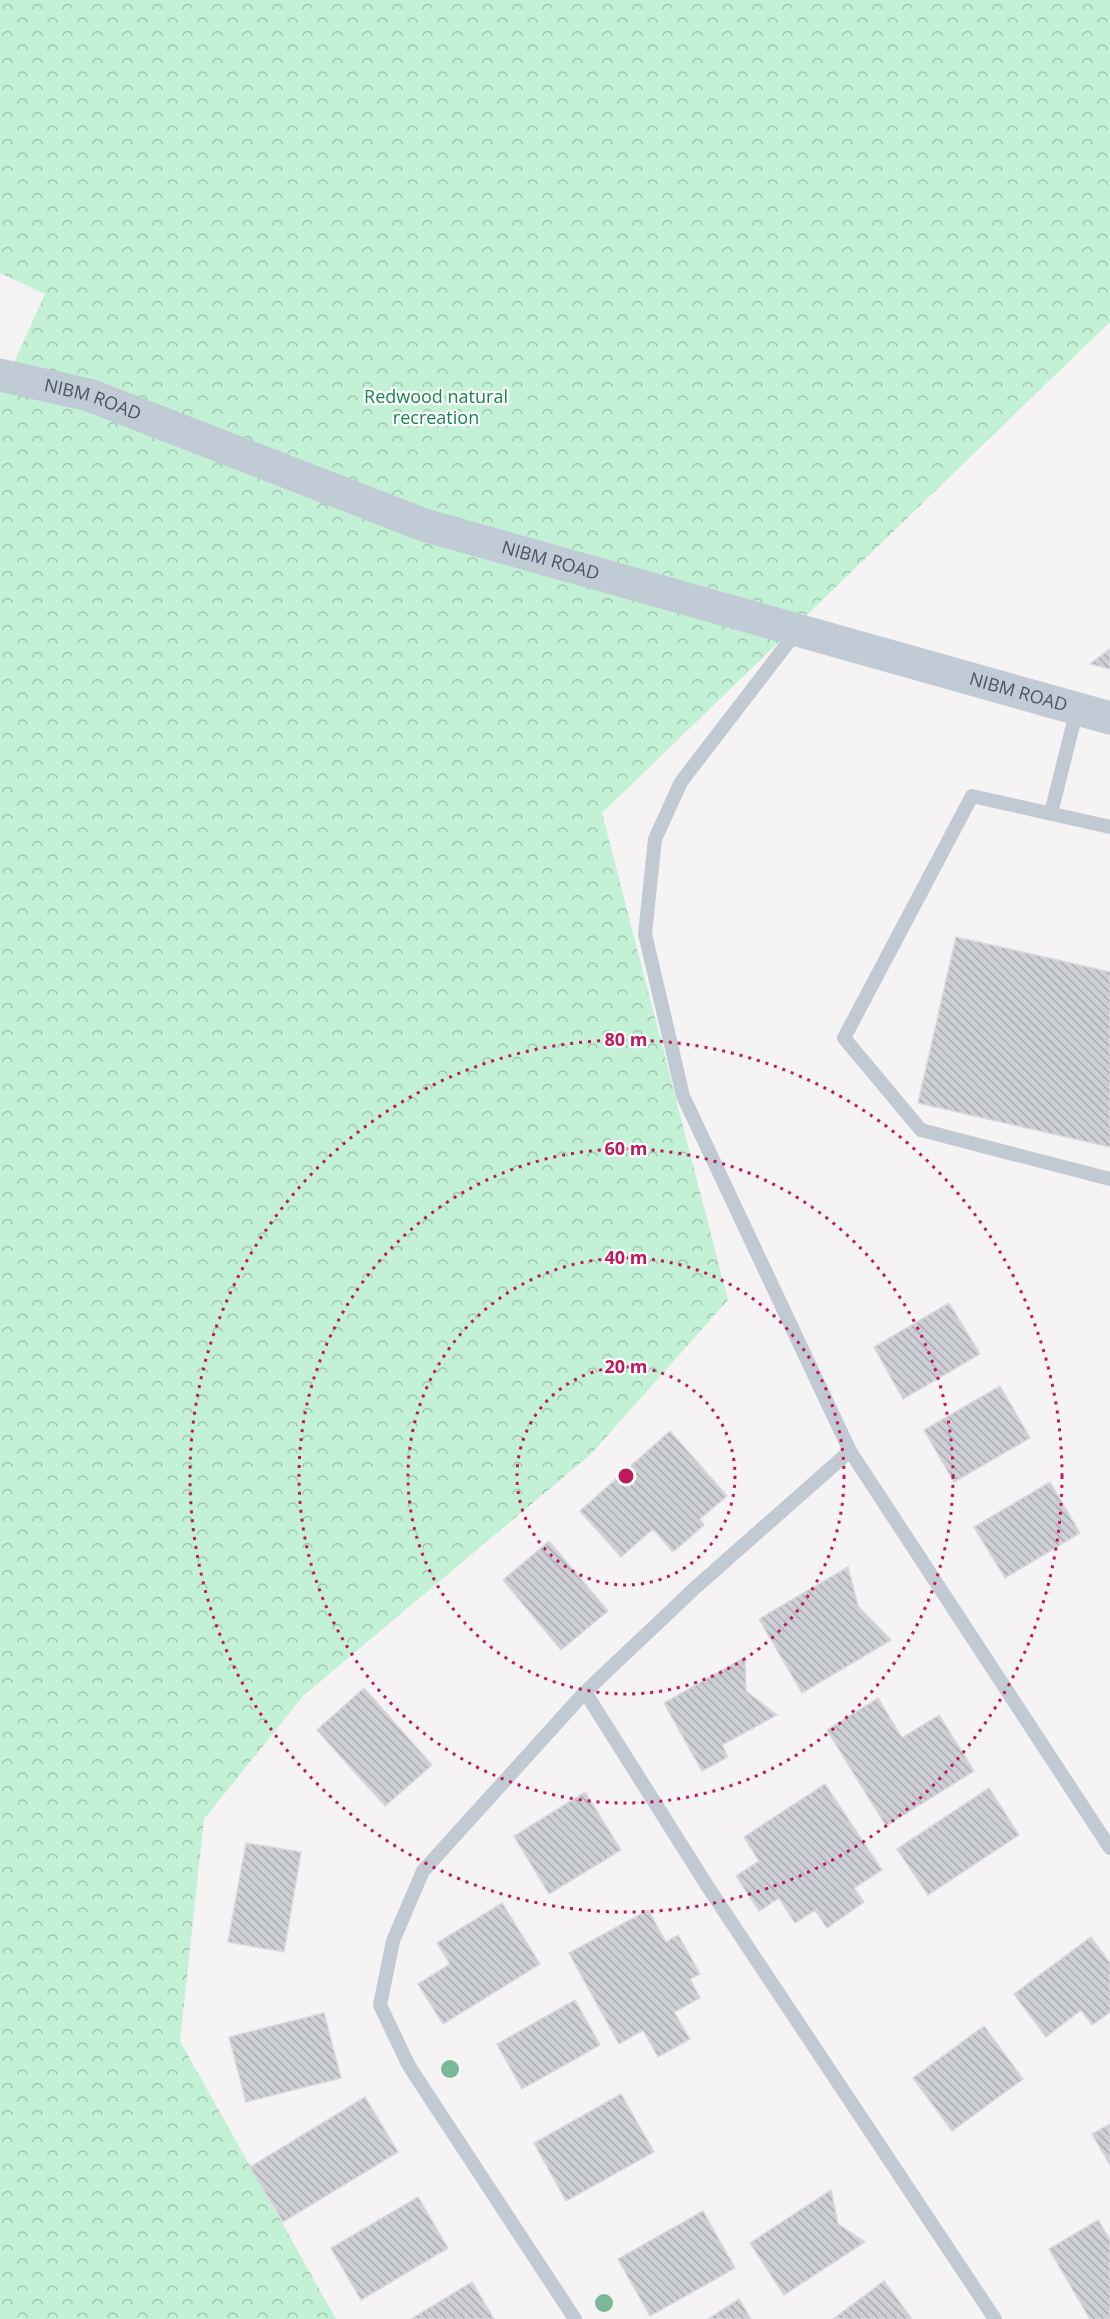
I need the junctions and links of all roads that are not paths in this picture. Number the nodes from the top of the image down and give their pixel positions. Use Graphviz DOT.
graph roads {
  1 [pos="0,375"];
  2 [pos="798,630"];
  3 [pos="1077,709"];
  4 [pos="1110,718"];
  5 [pos="1051,813"];
  6 [pos="1110,827"];
  7 [pos="1110,1179"];
  8 [pos="850,1451"];
  9 [pos="585,1692"];
  10 [pos="1110,1848"];
  11 [pos="575,2319"];
  12 [pos="995,2319"];
  1 -- 2 [label="main road, NIBM ROAD"];
  2 -- 3 [label="main road, NIBM ROAD"];
  2 -- 8 [label="lane"];
  3 -- 4 [label="main road, NIBM ROAD"];
  3 -- 5 [label="lane"];
  5 -- 6 [label="lane"];
  5 -- 7 [label="lane"];
  8 -- 9 [label="lane"];
  8 -- 10 [label="lane"];
  9 -- 11 [label="lane"];
  9 -- 12 [label="lane"];
}
